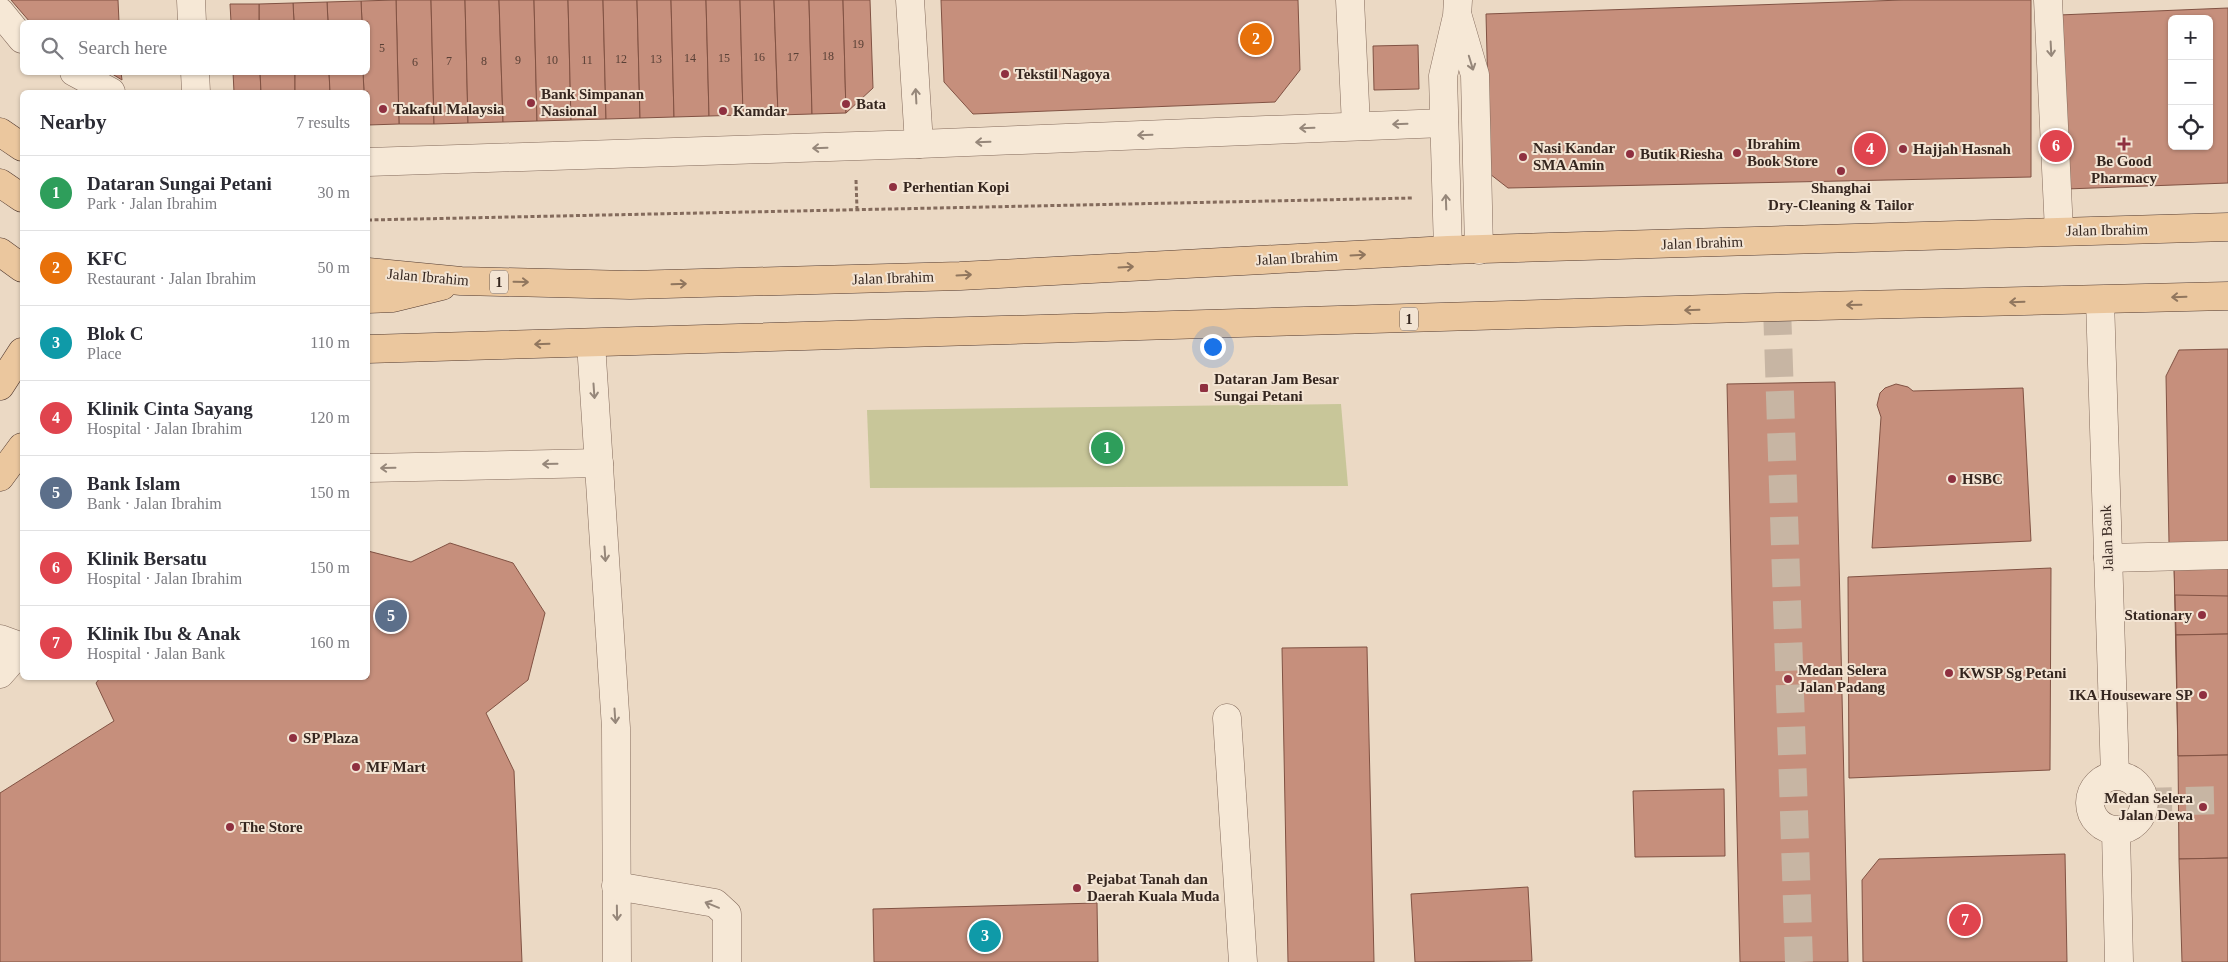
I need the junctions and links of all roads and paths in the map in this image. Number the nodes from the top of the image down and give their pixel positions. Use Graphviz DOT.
graph roads {
  1 [pos="191,0"];
  2 [pos="910,0"];
  3 [pos="1350,0"];
  4 [pos="2048,0"];
  5 [pos="1458,8"];
  6 [pos="0,12"];
  7 [pos="192,20"];
  8 [pos="20,36"];
  9 [pos="80,75"];
  10 [pos="195,75"];
  11 [pos="107,90"];
  12 [pos="196,90"];
  13 [pos="1444,123"];
  14 [pos="1356,125"];
  15 [pos="0,132"];
  16 [pos="919,144"];
  17 [pos="20,146"];
  18 [pos="370,162"];
  19 [pos="0,183"];
  20 [pos="20,197"];
  21 [pos="1446,197"];
  22 [pos="370,220"];
  23 [pos="2228,227"];
  24 [pos="2059,231"];
  25 [pos="1448,250"];
  26 [pos="1479,250"];
  27 [pos="0,252"];
  28 [pos="20,267"];
  29 [pos="370,272"];
  30 [pos="461,281"];
  31 [pos="2228,296"];
  32 [pos="370,299"];
  33 [pos="2100,300"];
  34 [pos="591,343"];
  35 [pos="371,351"];
  36 [pos="20,355"];
  37 [pos="0,386"];
  38 [pos="20,450"];
  39 [pos="599,463"];
  40 [pos="370,468"];
  41 [pos="0,477"];
  42 [pos="2228,555"];
  43 [pos="2108,558"];
  44 [pos="0,639"];
  45 [pos="20,647"];
  46 [pos="20,650"];
  47 [pos="0,674"];
  48 [pos="1227,718"];
  49 [pos="2115,776"];
  50 [pos="2116,831"];
  51 [pos="616,886"];
  52 [pos="611,958"];
  53 [pos="727,962"];
  54 [pos="1243,962"];
  55 [pos="2119,962"];
  1 -- 7 [label="street"];
  16 -- 2 [label="street, one-way"];
  3 -- 14 [label="street"];
  4 -- 24 [label="street, one-way"];
  5 -- 13 [label="street"];
  5 -- 26 [label="street, one-way"];
  6 -- 8 [label="street"];
  9 -- 11 [label="street"];
  10 -- 12 [label="street"];
  13 -- 14 [label="street, one-way"];
  13 -- 21 [label="street"];
  14 -- 16 [label="street, one-way"];
  15 -- 17 [label="main road"];
  16 -- 18 [label="street, one-way"];
  19 -- 20 [label="main road"];
  21 -- 22 [label="path"];
  25 -- 21 [label="street, one-way"];
  23 -- 24 [label="main road, Jalan Ibrahim / 1"];
  24 -- 26 [label="main road, Jalan Ibrahim / 1"];
  25 -- 26 [label="main road, Jalan Ibrahim / 1"];
  30 -- 25 [label="main road, Jalan Ibrahim / 1, one-way"];
  27 -- 28 [label="main road"];
  29 -- 30 [label="main road, Jalan Ibrahim / 1"];
  30 -- 32 [label="main road"];
  31 -- 33 [label="main road, 1, one-way"];
  33 -- 34 [label="main road, 1, one-way"];
  33 -- 43 [label="street, Jalan Bank"];
  34 -- 35 [label="main road, 1, one-way"];
  34 -- 39 [label="street, one-way"];
  36 -- 37 [label="main road"];
  38 -- 41 [label="main road"];
  39 -- 40 [label="street, one-way"];
  39 -- 51 [label="street, one-way"];
  42 -- 43 [label="street"];
  43 -- 49 [label="street, Jalan Bank"];
  44 -- 45 [label="street"];
  46 -- 47 [label="street"];
  48 -- 54 [label="street"];
  49 -- 50 [label="street"];
  49 -- 50 [label="street"];
  50 -- 55 [label="street"];
  51 -- 52 [label="street, one-way"];
  53 -- 51 [label="street, one-way"];
}
